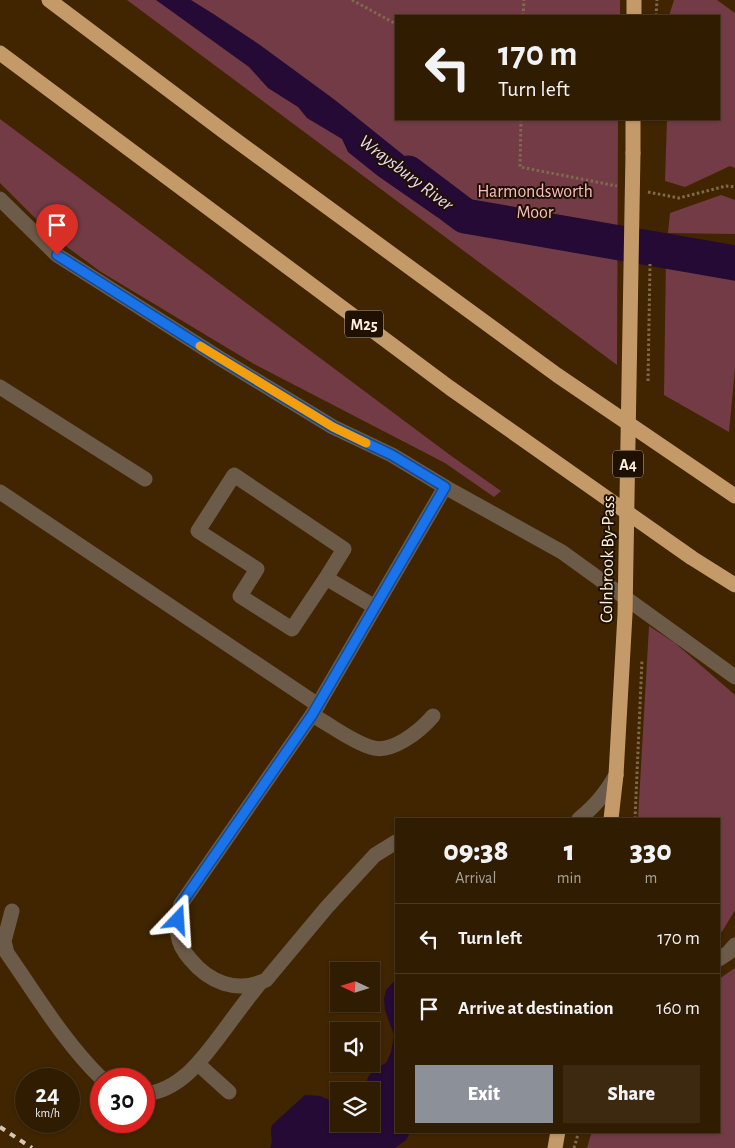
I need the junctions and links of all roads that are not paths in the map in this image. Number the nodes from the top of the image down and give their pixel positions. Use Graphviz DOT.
graph roads {
  1 [pos="50,0"];
  2 [pos="634,0"];
  3 [pos="634,15"];
  4 [pos="0,53"];
  5 [pos="633,120"];
  6 [pos="0,199"];
  7 [pos="0,388"];
  8 [pos="145,479"];
  9 [pos="445,487"];
  10 [pos="0,492"];
  11 [pos="735,496"];
  12 [pos="326,578"];
  13 [pos="735,585"];
  14 [pos="375,607"];
  15 [pos="735,677"];
  16 [pos="315,710"];
  17 [pos="433,716"];
  18 [pos="616,775"];
  19 [pos="580,818"];
  20 [pos="611,818"];
  21 [pos="395,843"];
  22 [pos="12,911"];
  23 [pos="735,945"];
  24 [pos="720,957"];
  25 [pos="260,983"];
  26 [pos="198,1064"];
  27 [pos="92,1068"];
  28 [pos="229,1092"];
  29 [pos="155,1093"];
  30 [pos="558,1133"];
  31 [pos="555,1148"];
  1 -- 11 [label="highway"];
  2 -- 3 [label="highway"];
  4 -- 13 [label="highway, M25"];
  5 -- 18 [label="highway, Colnbrook By-Pass / A4, bridge"];
  6 -- 9 [label="street"];
  7 -- 8 [label="street"];
  9 -- 14 [label="street"];
  9 -- 15 [label="street"];
  10 -- 16 [label="street"];
  12 -- 12 [label="street"];
  12 -- 14 [label="street"];
  14 -- 16 [label="street"];
  16 -- 17 [label="street"];
  16 -- 25 [label="street"];
  18 -- 19 [label="street"];
  18 -- 20 [label="highway, Colnbrook By-Pass / A4"];
  21 -- 25 [label="street"];
  22 -- 27 [label="street"];
  23 -- 24 [label="street"];
  25 -- 26 [label="street"];
  26 -- 28 [label="street"];
  26 -- 29 [label="street"];
  30 -- 31 [label="highway"];
}
